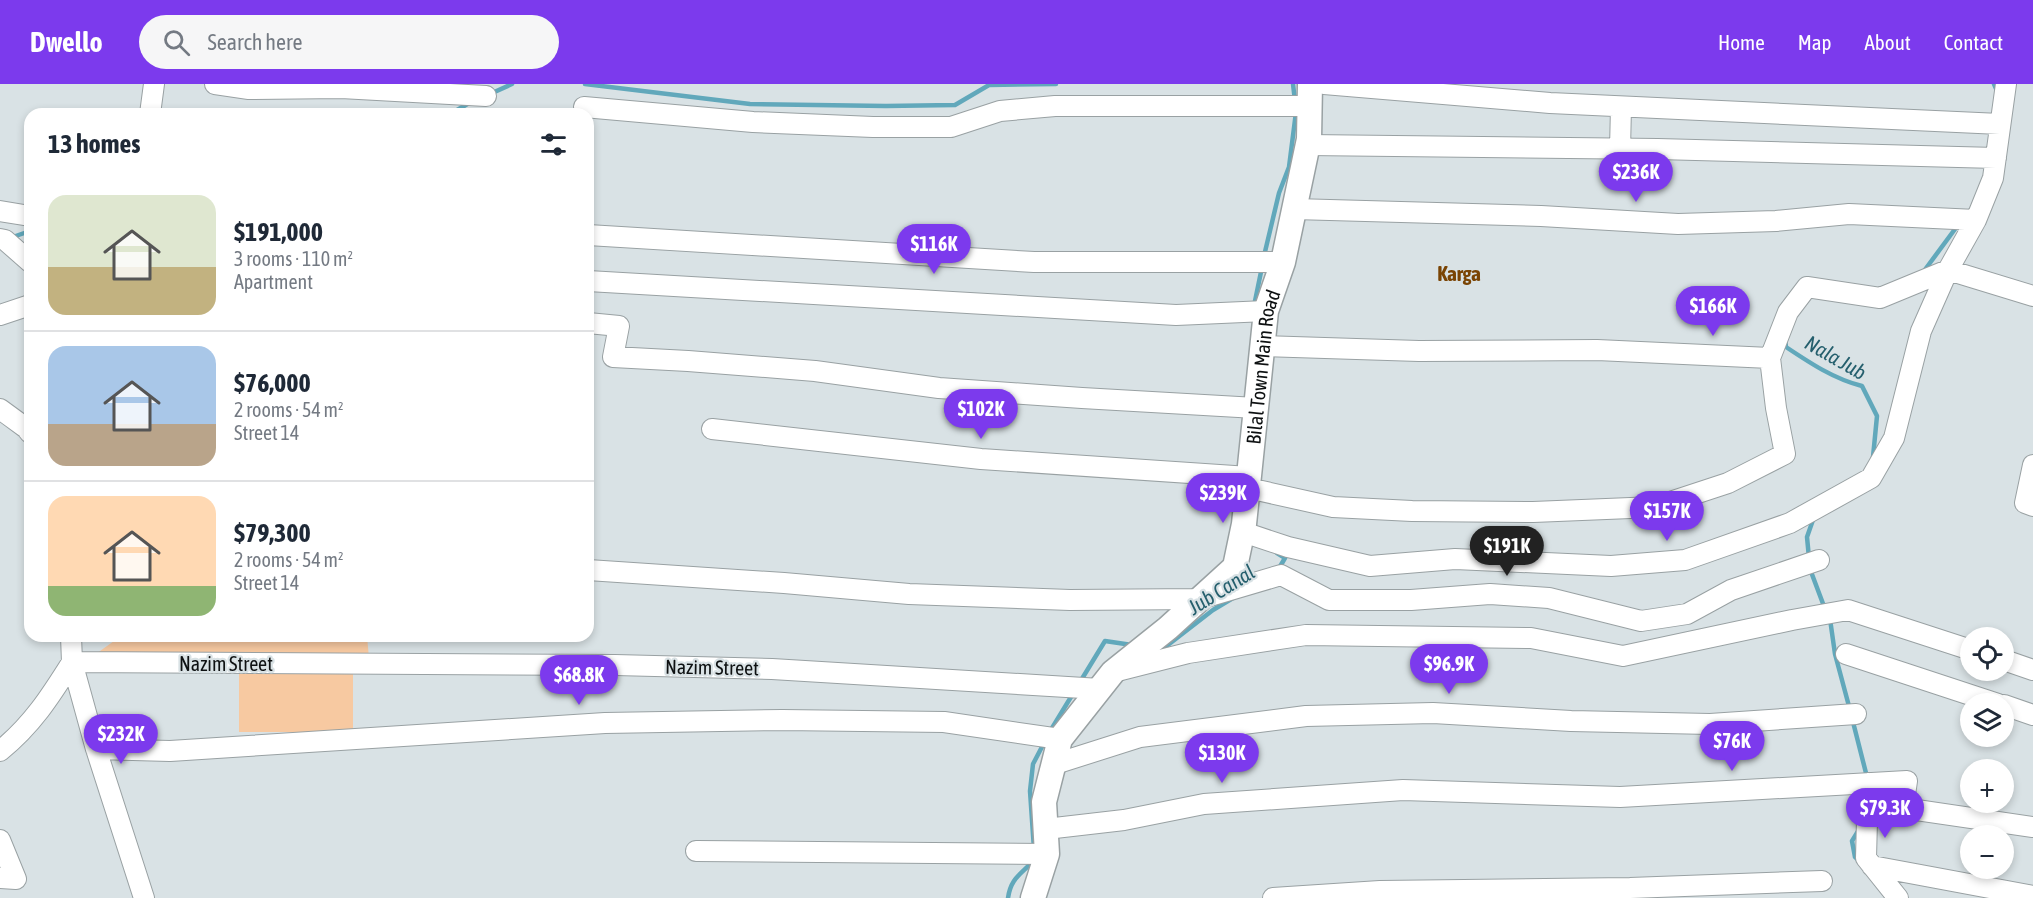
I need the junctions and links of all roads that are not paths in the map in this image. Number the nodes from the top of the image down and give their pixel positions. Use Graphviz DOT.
graph roads {
  1 [pos="154,84"];
  2 [pos="215,84"];
  3 [pos="1324,84"];
  4 [pos="2006,84"];
  5 [pos="1310,95"];
  6 [pos="486,96"];
  7 [pos="584,107"];
  8 [pos="1622,107"];
  9 [pos="151,108"];
  10 [pos="2000,124"];
  11 [pos="1307,145"];
  12 [pos="1620,149"];
  13 [pos="1996,158"];
  14 [pos="1294,209"];
  15 [pos="0,211"];
  16 [pos="24,215"];
  17 [pos="1976,220"];
  18 [pos="594,235"];
  19 [pos="0,239"];
  20 [pos="24,257"];
  21 [pos="1283,262"];
  22 [pos="1948,270"];
  23 [pos="594,281"];
  24 [pos="2033,296"];
  25 [pos="24,307"];
  26 [pos="1266,310"];
  27 [pos="0,315"];
  28 [pos="594,324"];
  29 [pos="1262,346"];
  30 [pos="1770,358"];
  31 [pos="1256,408"];
  32 [pos="0,409"];
  33 [pos="24,427"];
  34 [pos="712,429"];
  35 [pos="2033,465"];
  36 [pos="1248,482"];
  37 [pos="2033,506"];
  38 [pos="1243,532"];
  39 [pos="1819,560"];
  40 [pos="594,570"];
  41 [pos="1200,599"];
  42 [pos="70,642"];
  43 [pos="1960,646"];
  44 [pos="1846,654"];
  45 [pos="72,662"];
  46 [pos="2014,663"];
  47 [pos="2033,670"];
  48 [pos="1107,680"];
  49 [pos="1965,693"];
  50 [pos="2014,708"];
  51 [pos="1856,714"];
  52 [pos="2033,715"];
  53 [pos="1060,739"];
  54 [pos="96,749"];
  55 [pos="0,751"];
  56 [pos="1055,764"];
  57 [pos="1868,783"];
  58 [pos="2033,827"];
  59 [pos="1046,829"];
  60 [pos="0,840"];
  61 [pos="696,851"];
  62 [pos="1047,854"];
  63 [pos="1872,866"];
  64 [pos="0,878"];
  65 [pos="1822,881"];
  66 [pos="2033,896"];
  67 [pos="144,898"];
  68 [pos="1033,898"];
  69 [pos="1273,898"];
  70 [pos="1898,898"];
  1 -- 9 [label="street"];
  2 -- 6 [label="street"];
  3 -- 8 [label="street"];
  4 -- 10 [label="street"];
  5 -- 7 [label="street"];
  5 -- 11 [label="street, Bilal Town Main Road"];
  8 -- 10 [label="street"];
  8 -- 12 [label="street"];
  10 -- 13 [label="street"];
  11 -- 12 [label="street"];
  11 -- 14 [label="street, Bilal Town Main Road"];
  12 -- 13 [label="street"];
  13 -- 17 [label="street"];
  14 -- 17 [label="street"];
  14 -- 21 [label="street, Bilal Town Main Road"];
  15 -- 16 [label="street"];
  17 -- 22 [label="street"];
  18 -- 21 [label="street"];
  19 -- 20 [label="street"];
  21 -- 26 [label="street, Bilal Town Main Road"];
  22 -- 24 [label="street"];
  22 -- 30 [label="street"];
  22 -- 38 [label="street"];
  23 -- 26 [label="street"];
  25 -- 27 [label="street"];
  26 -- 29 [label="street, Bilal Town Main Road"];
  28 -- 31 [label="street"];
  29 -- 30 [label="street"];
  29 -- 31 [label="street, Bilal Town Main Road"];
  30 -- 36 [label="street"];
  31 -- 36 [label="street, Bilal Town Main Road"];
  32 -- 33 [label="street"];
  34 -- 36 [label="street"];
  35 -- 37 [label="street"];
  36 -- 38 [label="street, Bilal Town Main Road"];
  38 -- 41 [label="street, Bilal Town Main Road"];
  39 -- 41 [label="street"];
  40 -- 41 [label="street"];
  41 -- 48 [label="street, Bilal Town Main Road"];
  42 -- 45 [label="street"];
  43 -- 48 [label="street, Nazim Street"];
  44 -- 49 [label="street"];
  45 -- 48 [label="street, Nazim Street"];
  45 -- 54 [label="street"];
  45 -- 55 [label="street"];
  46 -- 47 [label="street"];
  48 -- 53 [label="street, Bilal Town Main Road"];
  50 -- 52 [label="street"];
  51 -- 56 [label="street"];
  53 -- 54 [label="street"];
  53 -- 56 [label="street, Bilal Town Main Road"];
  54 -- 67 [label="street"];
  56 -- 59 [label="street, Bilal Town Main Road"];
  57 -- 58 [label="street"];
  57 -- 59 [label="street"];
  57 -- 63 [label="street"];
  59 -- 62 [label="street, Bilal Town Main Road"];
  60 -- 64 [label="street"];
  61 -- 62 [label="street"];
  62 -- 68 [label="street, Bilal Town Main Road"];
  63 -- 66 [label="street"];
  63 -- 70 [label="street"];
  65 -- 69 [label="street"];
}
